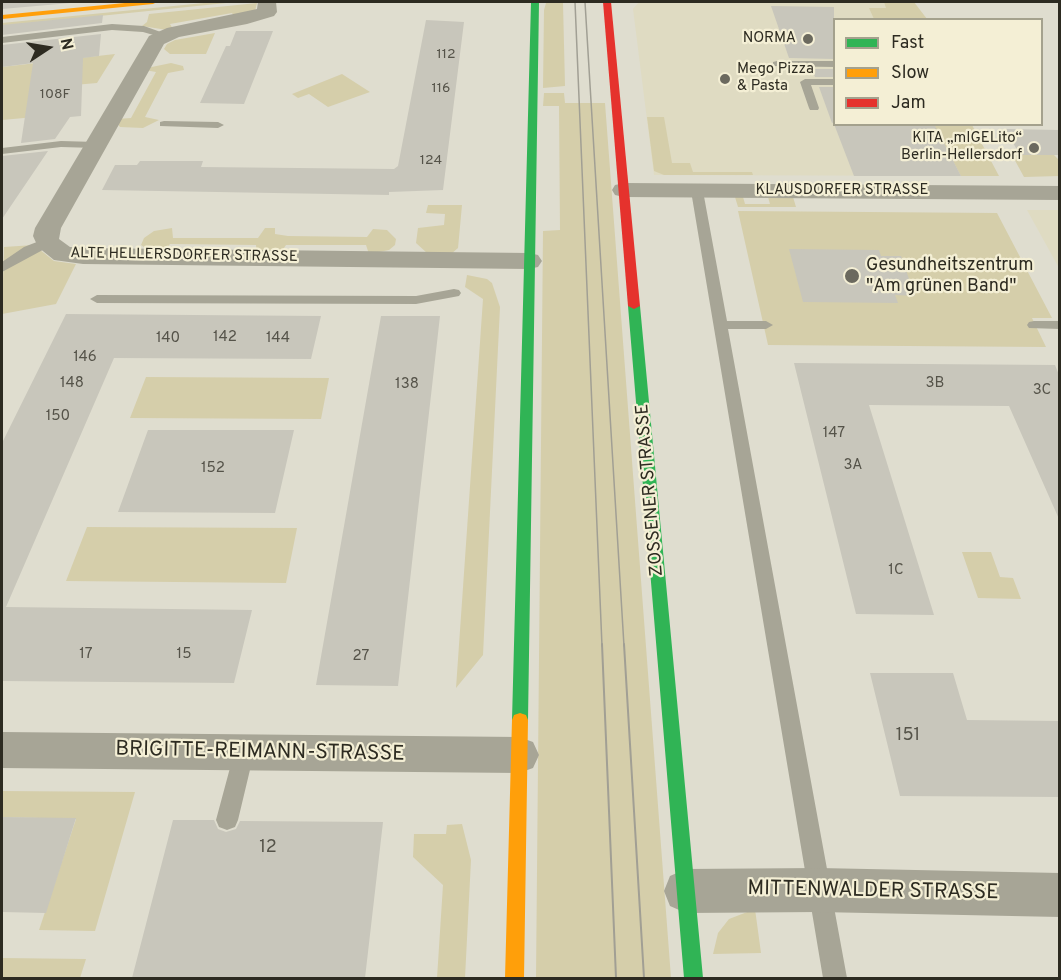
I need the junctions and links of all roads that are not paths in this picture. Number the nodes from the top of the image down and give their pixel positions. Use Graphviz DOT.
graph roads {
  1 [pos="153,2"];
  2 [pos="267,2"];
  3 [pos="535,2"];
  4 [pos="607,2"];
  5 [pos="2,17"];
  6 [pos="164,35"];
  7 [pos="2,40"];
  8 [pos="777,64"];
  9 [pos="833,64"];
  10 [pos="833,82"];
  11 [pos="814,108"];
  12 [pos="164,124"];
  13 [pos="218,125"];
  14 [pos="96,145"];
  15 [pos="2,152"];
  16 [pos="624,190"];
  17 [pos="697,190"];
  18 [pos="1059,192"];
  19 [pos="47,243"];
  20 [pos="529,261"];
  21 [pos="2,268"];
  22 [pos="454,293"];
  23 [pos="97,300"];
  24 [pos="720,325"];
  25 [pos="766,325"];
  26 [pos="1034,325"];
  27 [pos="1059,325"];
  28 [pos="2,750"];
  29 [pos="244,753"];
  30 [pos="519,755"];
  31 [pos="227,820"];
  32 [pos="819,890"];
  33 [pos="686,891"];
  34 [pos="1059,895"];
  35 [pos="514,978"];
  36 [pos="693,978"];
  37 [pos="834,978"];
  1 -- 5 [label="street"];
  2 -- 6 [label="street"];
  3 -- 20 [label="street"];
  4 -- 16 [label="street, ZOSSENER STRASSE"];
  6 -- 7 [label="lane"];
  6 -- 14 [label="street, ALTE HELLERSDORFER STRASSE"];
  8 -- 9 [label="lane"];
  10 -- 11 [label="lane"];
  12 -- 13 [label="lane"];
  14 -- 15 [label="lane"];
  14 -- 19 [label="street, ALTE HELLERSDORFER STRASSE"];
  16 -- 17 [label="street, KLAUSDORFER STRASSE"];
  16 -- 33 [label="street, ZOSSENER STRASSE"];
  17 -- 18 [label="street, KLAUSDORFER STRASSE"];
  17 -- 24 [label="lane"];
  19 -- 20 [label="street, ALTE HELLERSDORFER STRASSE"];
  19 -- 21 [label="lane"];
  20 -- 30 [label="street"];
  22 -- 23 [label="lane"];
  24 -- 25 [label="lane"];
  24 -- 32 [label="lane"];
  26 -- 27 [label="lane"];
  28 -- 29 [label="street, BRIGITTE-REIMANN-STRASSE"];
  29 -- 30 [label="street, BRIGITTE-REIMANN-STRASSE"];
  29 -- 31 [label="lane"];
  30 -- 35 [label="street"];
  32 -- 33 [label="street, MITTENWALDER STRASSE"];
  32 -- 34 [label="street, MITTENWALDER STRASSE"];
  32 -- 37 [label="lane"];
  33 -- 36 [label="street, ZOSSENER STRASSE"];
}
